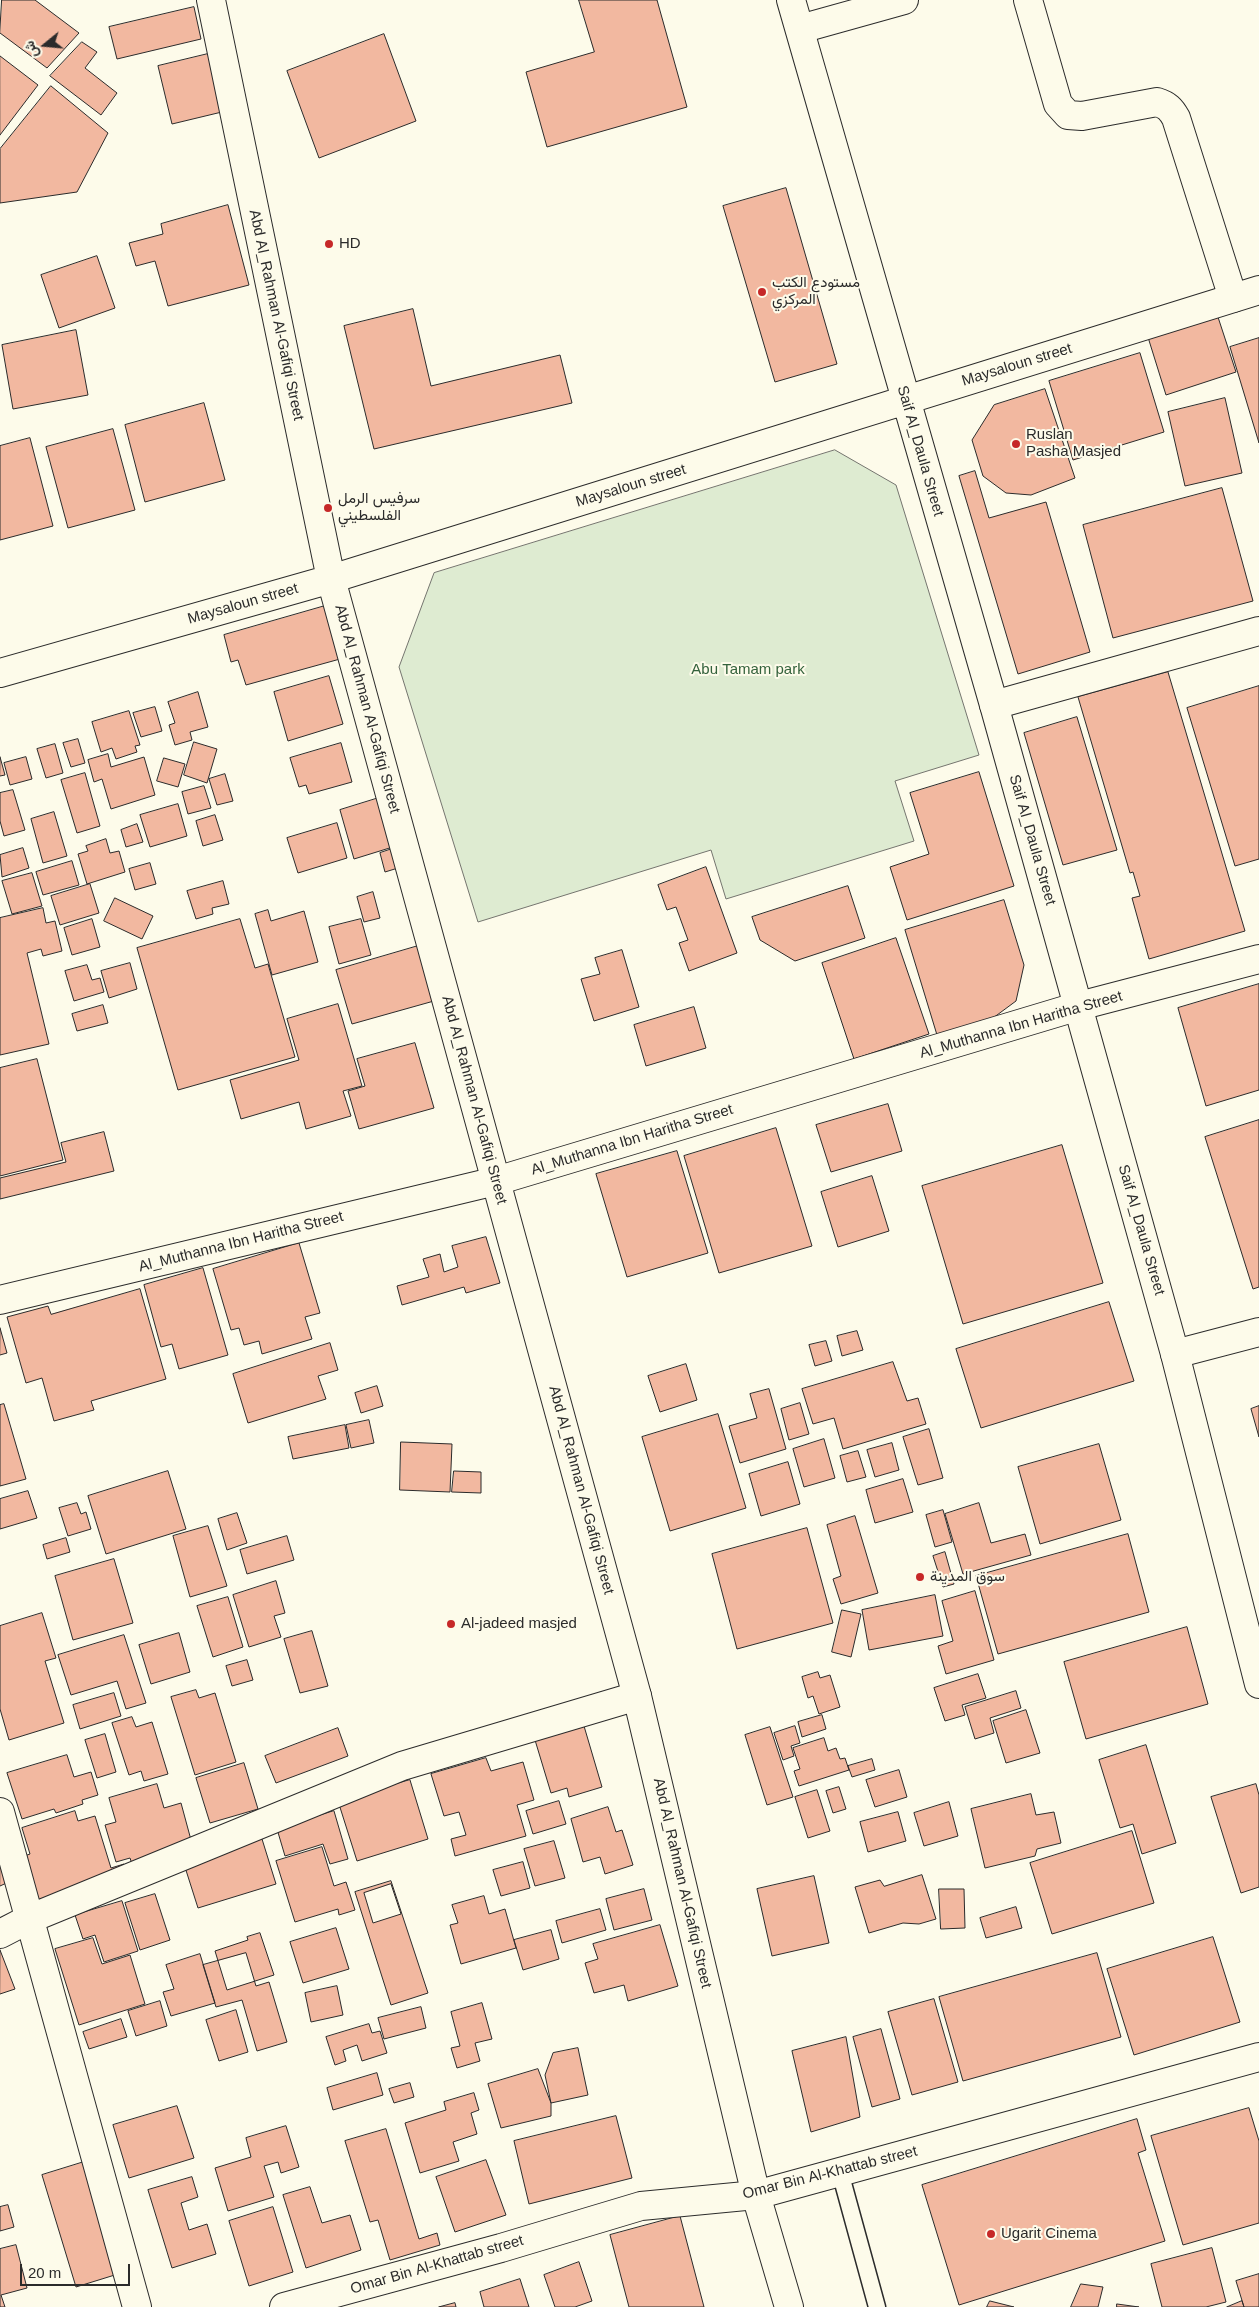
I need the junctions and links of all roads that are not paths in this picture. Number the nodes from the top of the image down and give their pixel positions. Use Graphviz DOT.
graph roads {
  1 [pos="211,0"];
  2 [pos="791,0"];
  3 [pos="904,0"];
  4 [pos="1028,0"];
  5 [pos="800,29"];
  6 [pos="1259,290"];
  7 [pos="1233,298"];
  8 [pos="905,400"];
  9 [pos="331,579"];
  10 [pos="1259,631"];
  11 [pos="0,674"];
  12 [pos="994,705"];
  13 [pos="1259,959"];
  14 [pos="1078,1006"];
  15 [pos="496,1181"];
  16 [pos="0,1300"];
  17 [pos="1259,1332"];
  18 [pos="1175,1354"];
  19 [pos="1259,1684"];
  20 [pos="637,1696"];
  21 [pos="0,1812"];
  22 [pos="29,1919"];
  23 [pos="0,1934"];
  24 [pos="1259,2057"];
  25 [pos="840,2172"];
  26 [pos="756,2195"];
  27 [pos="321,2302"];
  28 [pos="137,2307"];
  29 [pos="284,2307"];
  30 [pos="789,2307"];
  31 [pos="877,2307"];
  1 -- 9 [label="street, Abd Al_Rahman Al-Gafiqi Street"];
  2 -- 5 [label="street, Saif Al_Daula Street"];
  3 -- 5 [label="street"];
  4 -- 7 [label="street"];
  5 -- 8 [label="street, Saif Al_Daula Street"];
  6 -- 7 [label="street, Maysaloun street"];
  7 -- 8 [label="street, Maysaloun street"];
  8 -- 9 [label="street, Maysaloun street"];
  8 -- 12 [label="street, Saif Al_Daula Street"];
  9 -- 11 [label="street, Maysaloun street"];
  9 -- 15 [label="street, Abd Al_Rahman Al-Gafiqi Street"];
  10 -- 12 [label="street"];
  12 -- 14 [label="street, Saif Al_Daula Street"];
  13 -- 14 [label="street, Al_Muthanna Ibn Haritha Street"];
  14 -- 15 [label="street, Al_Muthanna Ibn Haritha Street"];
  14 -- 18 [label="street, Saif Al_Daula Street"];
  15 -- 16 [label="street, Al_Muthanna Ibn Haritha Street"];
  15 -- 20 [label="street, Abd Al_Rahman Al-Gafiqi Street"];
  17 -- 18 [label="street"];
  18 -- 19 [label="street, Saif Al_Daula Street"];
  20 -- 22 [label="street"];
  20 -- 26 [label="street, Abd Al_Rahman Al-Gafiqi Street"];
  21 -- 22 [label="street"];
  22 -- 23 [label="street"];
  22 -- 28 [label="street"];
  24 -- 25 [label="street, Omar Bin Al-Khattab street"];
  25 -- 26 [label="street, Omar Bin Al-Khattab street"];
  25 -- 31 [label="lane"];
  26 -- 27 [label="street, Omar Bin Al-Khattab street"];
  26 -- 30 [label="street, Abd Al_Rahman Al-Gafiqi Street"];
  27 -- 29 [label="street, Omar Bin Al-Khattab street"];
}
